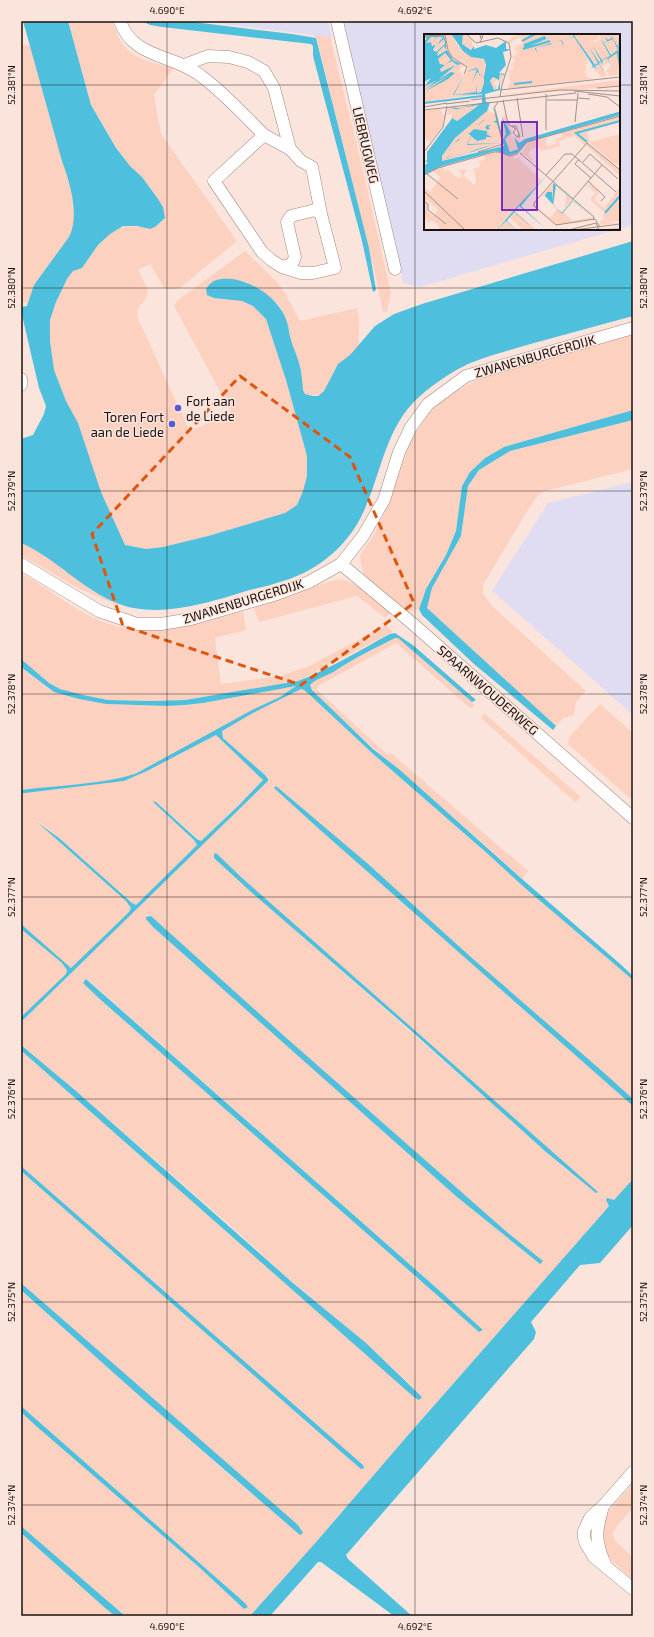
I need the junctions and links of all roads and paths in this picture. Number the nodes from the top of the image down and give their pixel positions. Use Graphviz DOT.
graph roads {
  1 [pos="120,21"];
  2 [pos="337,21"];
  3 [pos="184,65"];
  4 [pos="264,135"];
  5 [pos="290,149"];
  6 [pos="321,214"];
  7 [pos="282,267"];
  8 [pos="395,269"];
  9 [pos="633,328"];
  10 [pos="21,379"];
  11 [pos="21,385"];
  12 [pos="21,564"];
  13 [pos="341,564"];
  14 [pos="633,818"];
  15 [pos="633,1472"];
  16 [pos="633,1589"];
  1 -- 3 [label="street"];
  2 -- 8 [label="street, LIEBRUGWEG"];
  3 -- 4 [label="street"];
  3 -- 5 [label="street"];
  4 -- 5 [label="street"];
  4 -- 7 [label="street"];
  5 -- 6 [label="street"];
  6 -- 7 [label="street"];
  6 -- 7 [label="street"];
  9 -- 13 [label="street, ZWANENBURGERDIJK"];
  10 -- 11 [label="street"];
  12 -- 13 [label="street, ZWANENBURGERDIJK"];
  13 -- 14 [label="street, SPAARNWOUDERWEG"];
  15 -- 16 [label="street"];
}
